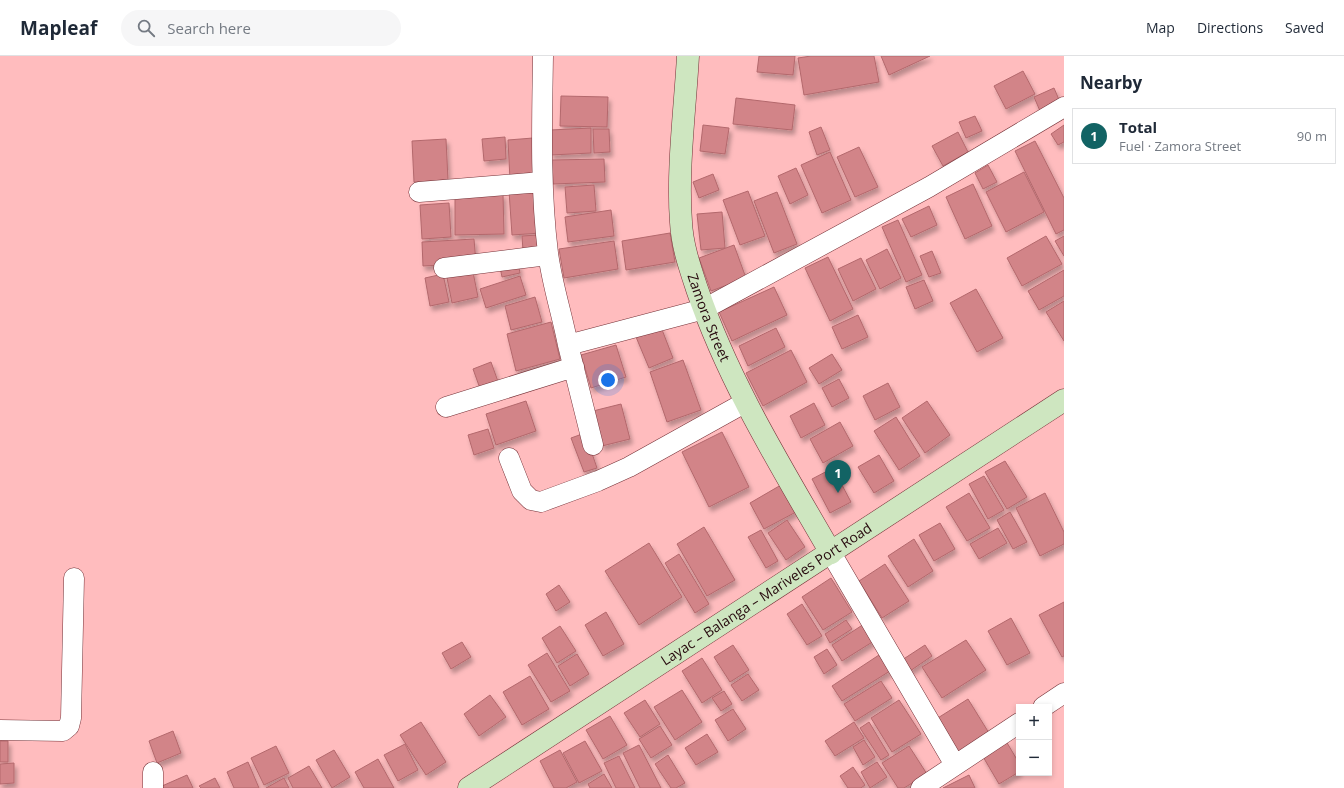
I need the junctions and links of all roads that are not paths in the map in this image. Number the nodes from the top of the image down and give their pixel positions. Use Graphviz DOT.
graph roads {
  1 [pos="543,56"];
  2 [pos="688,56"];
  3 [pos="1064,107"];
  4 [pos="542,182"];
  5 [pos="419,192"];
  6 [pos="548,254"];
  7 [pos="444,268"];
  8 [pos="704,309"];
  9 [pos="568,345"];
  10 [pos="574,368"];
  11 [pos="1064,400"];
  12 [pos="746,402"];
  13 [pos="446,407"];
  14 [pos="593,445"];
  15 [pos="509,458"];
  16 [pos="831,554"];
  17 [pos="74,578"];
  18 [pos="1064,693"];
  19 [pos="1048,704"];
  20 [pos="1016,725"];
  21 [pos="0,730"];
  22 [pos="955,766"];
  23 [pos="469,788"];
  24 [pos="921,788"];
  1 -- 4 [label="street"];
  2 -- 8 [label="main road, Zamora Street"];
  3 -- 8 [label="street"];
  4 -- 5 [label="street"];
  4 -- 6 [label="street"];
  6 -- 7 [label="street"];
  6 -- 9 [label="street"];
  8 -- 9 [label="street"];
  8 -- 12 [label="main road, Zamora Street"];
  9 -- 10 [label="street"];
  10 -- 13 [label="street"];
  10 -- 14 [label="street"];
  11 -- 16 [label="main road, Layac – Balanga – Mariveles Port Road"];
  12 -- 15 [label="street"];
  12 -- 16 [label="main road, Zamora Street"];
  16 -- 22 [label="street"];
  16 -- 23 [label="main road, Layac – Balanga – Mariveles Port Road"];
  17 -- 21 [label="street"];
  18 -- 19 [label="street"];
  20 -- 22 [label="street"];
  22 -- 24 [label="street"];
}
